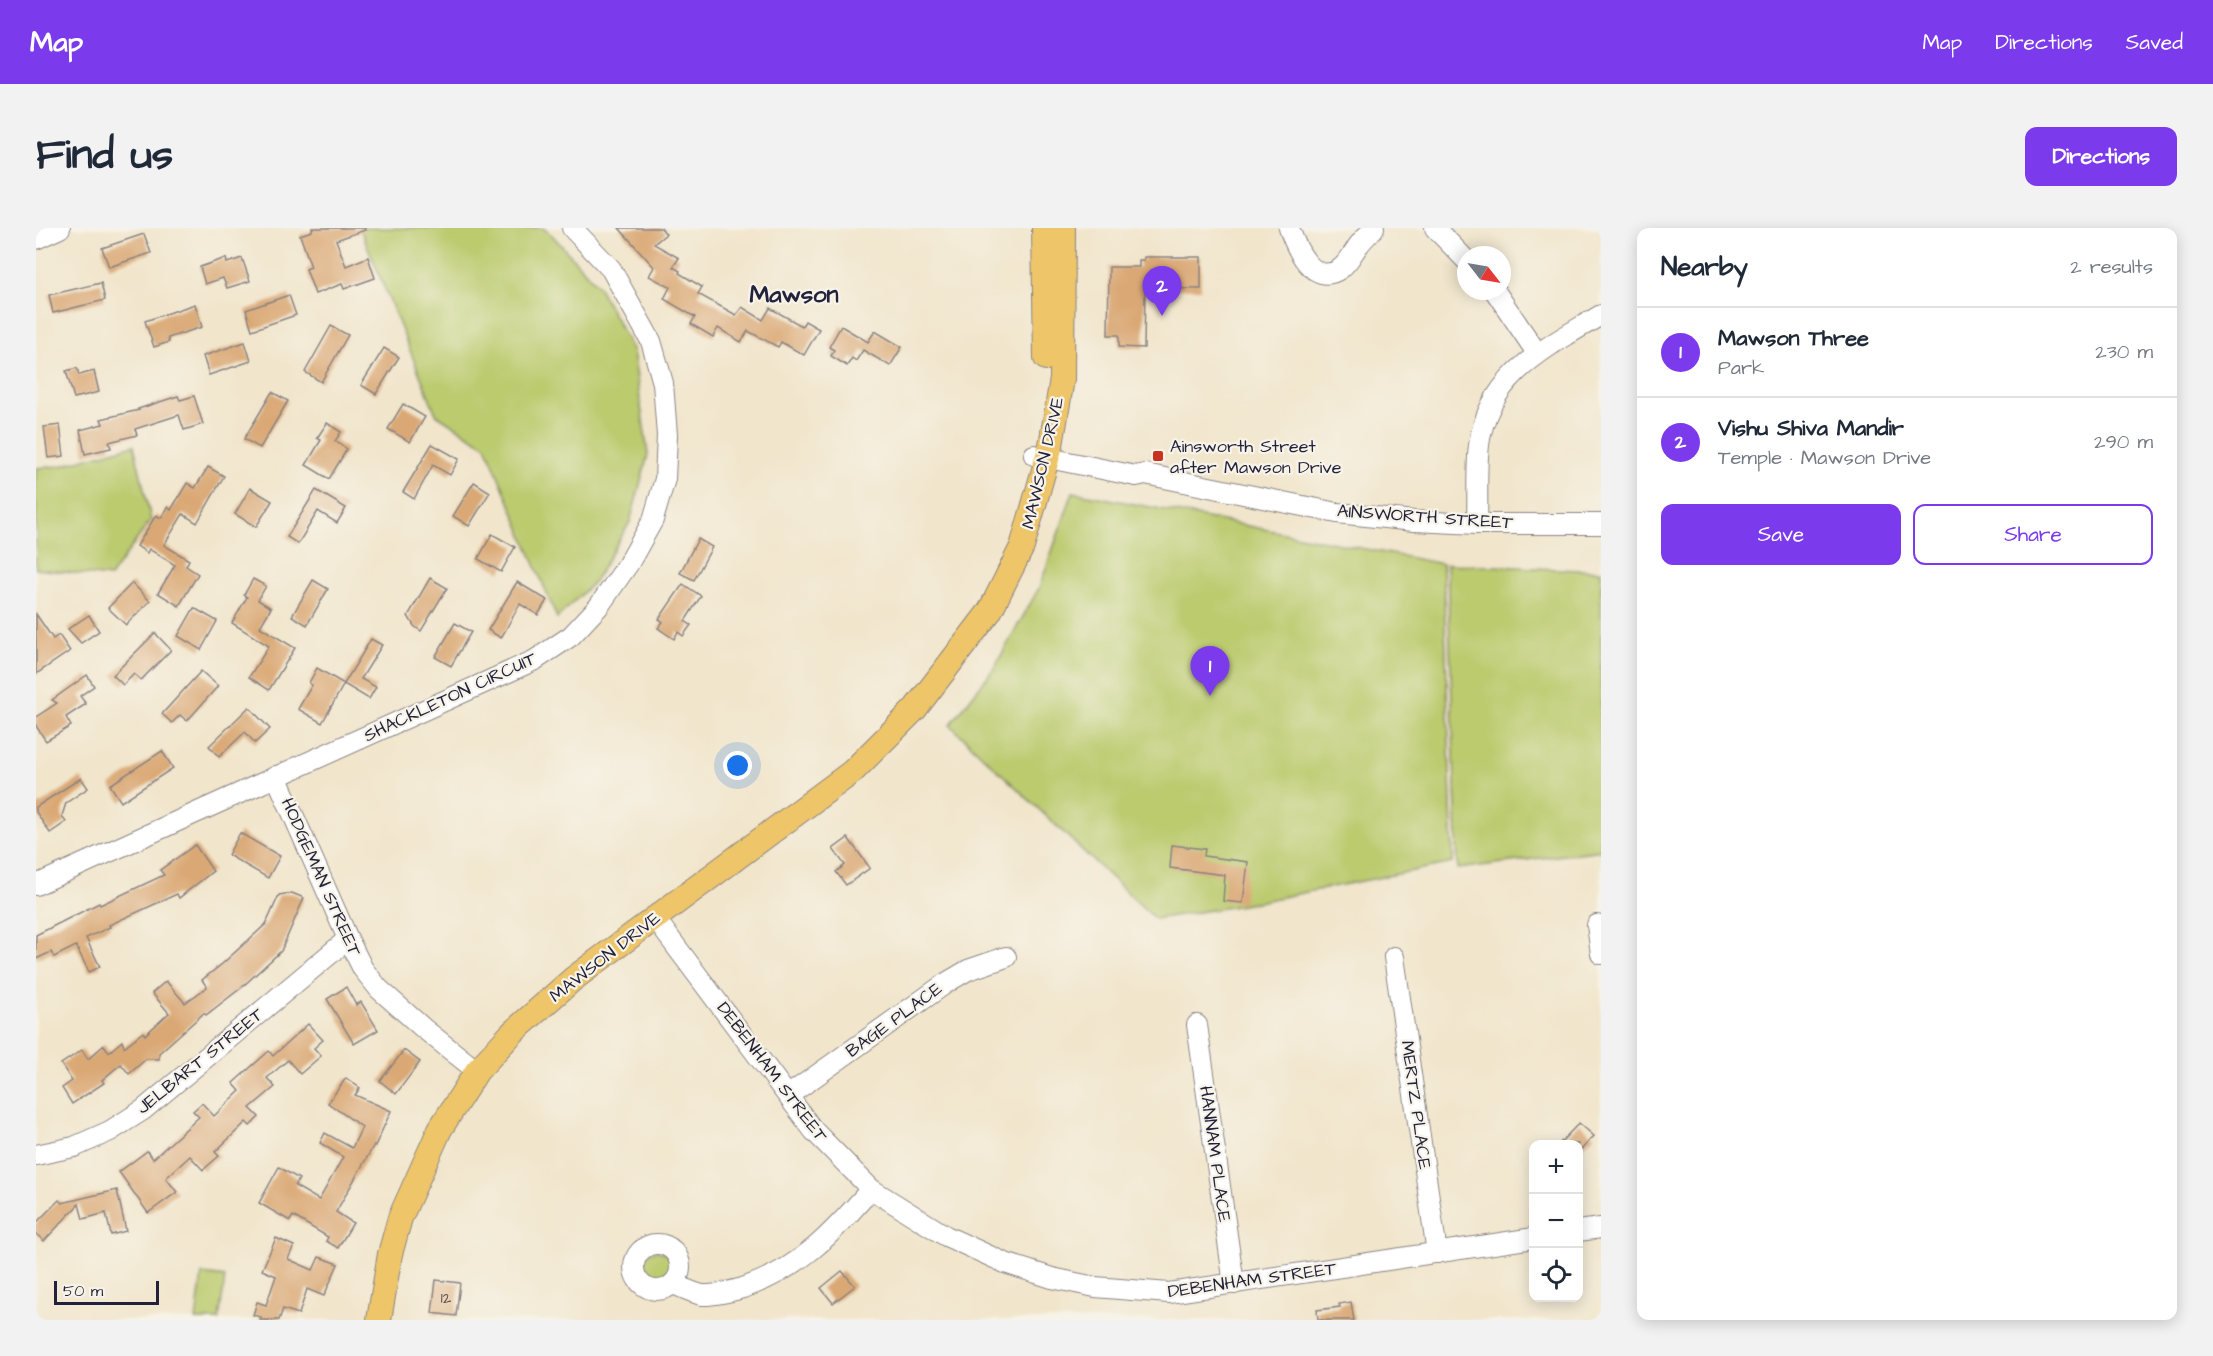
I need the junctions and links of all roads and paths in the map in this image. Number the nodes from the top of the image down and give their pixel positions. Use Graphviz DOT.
graph roads {
  1 [pos="60,228"];
  2 [pos="572,228"];
  3 [pos="1044,228"];
  4 [pos="1063,228"];
  5 [pos="1289,228"];
  6 [pos="1374,228"];
  7 [pos="1435,228"];
  8 [pos="36,239"];
  9 [pos="1457,251"];
  10 [pos="1501,300"];
  11 [pos="1601,315"];
  12 [pos="1537,353"];
  13 [pos="1042,450"];
  14 [pos="1477,524"];
  15 [pos="1601,524"];
  16 [pos="276,776"];
  17 [pos="36,885"];
  18 [pos="654,917"];
  19 [pos="1597,925"];
  20 [pos="348,939"];
  21 [pos="1601,954"];
  22 [pos="1006,957"];
  23 [pos="1394,957"];
  24 [pos="1197,1025"];
  25 [pos="477,1071"];
  26 [pos="789,1095"];
  27 [pos="36,1155"];
  28 [pos="871,1189"];
  29 [pos="1601,1228"];
  30 [pos="1583,1231"];
  31 [pos="1529,1239"];
  32 [pos="1437,1253"];
  33 [pos="672,1284"];
  34 [pos="1234,1284"];
  35 [pos="379,1320"];
  1 -- 8 [label="street"];
  2 -- 16 [label="street, SHACKLETON CIRCUIT"];
  3 -- 13 [label="main road, MAWSON DRIVE"];
  4 -- 13 [label="main road, MAWSON DRIVE"];
  5 -- 6 [label="street"];
  7 -- 9 [label="street"];
  10 -- 12 [label="street"];
  11 -- 12 [label="street"];
  12 -- 14 [label="street"];
  13 -- 14 [label="street, AINSWORTH STREET"];
  13 -- 18 [label="main road, MAWSON DRIVE"];
  14 -- 15 [label="street, AINSWORTH STREET"];
  16 -- 17 [label="street, SHACKLETON CIRCUIT"];
  16 -- 20 [label="street, HODGEMAN STREET"];
  18 -- 25 [label="main road, MAWSON DRIVE"];
  18 -- 26 [label="street, DEBENHAM STREET"];
  19 -- 21 [label="street"];
  20 -- 25 [label="street, HODGEMAN STREET"];
  20 -- 27 [label="street, JELBART STREET"];
  22 -- 26 [label="street, BAGE PLACE"];
  23 -- 32 [label="street, MERTZ PLACE"];
  24 -- 34 [label="street, HANNAM PLACE"];
  25 -- 35 [label="main road, MAWSON DRIVE"];
  26 -- 28 [label="street, DEBENHAM STREET"];
  28 -- 33 [label="street"];
  28 -- 34 [label="street, DEBENHAM STREET"];
  29 -- 30 [label="street"];
  31 -- 32 [label="street, DEBENHAM STREET"];
  32 -- 34 [label="street, DEBENHAM STREET"];
}
